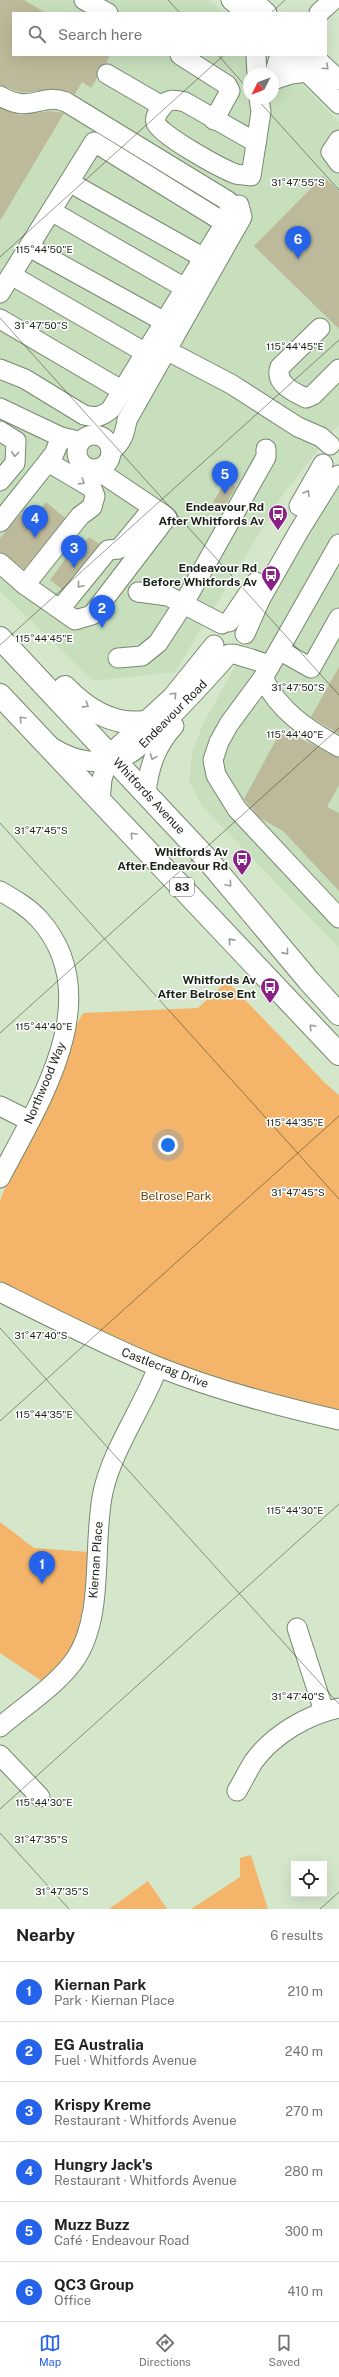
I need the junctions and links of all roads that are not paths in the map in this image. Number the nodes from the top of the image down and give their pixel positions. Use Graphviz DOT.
graph roads {
  1 [pos="84,0"];
  2 [pos="231,0"];
  3 [pos="253,0"];
  4 [pos="332,0"];
  5 [pos="106,12"];
  6 [pos="245,12"];
  7 [pos="267,12"];
  8 [pos="321,12"];
  9 [pos="182,56"];
  10 [pos="256,56"];
  11 [pos="280,56"];
  12 [pos="292,56"];
  13 [pos="310,64"];
  14 [pos="257,68"];
  15 [pos="276,68"];
  16 [pos="107,74"];
  17 [pos="279,77"];
  18 [pos="339,80"];
  19 [pos="0,96"];
  20 [pos="339,104"];
  21 [pos="162,106"];
  22 [pos="260,116"];
  23 [pos="214,120"];
  24 [pos="339,140"];
  25 [pos="339,163"];
  26 [pos="69,182"];
  27 [pos="239,205"];
  28 [pos="51,211"];
  29 [pos="225,223"];
  30 [pos="29,246"];
  31 [pos="204,258"];
  32 [pos="11,275"];
  33 [pos="185,288"];
  34 [pos="0,293"];
  35 [pos="0,319"];
  36 [pos="164,322"];
  37 [pos="320,328"];
  38 [pos="166,350"];
  39 [pos="146,353"];
  40 [pos="1,368"];
  41 [pos="339,369"];
  42 [pos="288,388"];
  43 [pos="123,390"];
  44 [pos="0,408"];
  45 [pos="273,410"];
  46 [pos="0,417"];
  47 [pos="0,431"];
  48 [pos="60,441"];
  49 [pos="109,445"];
  50 [pos="78,447"];
  51 [pos="266,449"];
  52 [pos="334,455"];
  53 [pos="48,462"];
  54 [pos="102,471"];
  55 [pos="0,481"];
  56 [pos="149,505"];
  57 [pos="0,522"];
  58 [pos="339,544"];
  59 [pos="0,563"];
  60 [pos="25,585"];
  61 [pos="138,592"];
  62 [pos="191,607"];
  63 [pos="60,609"];
  64 [pos="339,618"];
  65 [pos="1,639"];
  66 [pos="229,639"];
  67 [pos="118,658"];
  68 [pos="267,663"];
  69 [pos="215,670"];
  70 [pos="0,695"];
  71 [pos="145,722"];
  72 [pos="44,742"];
  73 [pos="339,747"];
  74 [pos="111,758"];
  75 [pos="146,793"];
  76 [pos="100,801"];
  77 [pos="0,891"];
  78 [pos="339,918"];
  79 [pos="339,1014"];
  80 [pos="339,1054"];
  81 [pos="0,1106"];
  82 [pos="30,1121"];
  83 [pos="0,1178"];
  84 [pos="0,1292"];
  85 [pos="158,1367"];
  86 [pos="339,1420"];
  87 [pos="297,1628"];
  88 [pos="332,1709"];
  89 [pos="0,1727"];
  90 [pos="0,1755"];
  91 [pos="238,1791"];
  92 [pos="40,1797"];
  1 -- 5 [label="street"];
  2 -- 6 [label="street"];
  3 -- 7 [label="street"];
  4 -- 8 [label="street"];
  9 -- 23 [label="street"];
  10 -- 14 [label="street"];
  11 -- 15 [label="street"];
  12 -- 13 [label="street"];
  13 -- 17 [label="street"];
  13 -- 18 [label="street, one-way"];
  13 -- 20 [label="street"];
  16 -- 21 [label="street"];
  19 -- 29 [label="street"];
  21 -- 22 [label="street"];
  21 -- 23 [label="street"];
  22 -- 23 [label="street"];
  24 -- 25 [label="street"];
  26 -- 28 [label="street"];
  26 -- 29 [label="street"];
  26 -- 31 [label="street"];
  27 -- 38 [label="street"];
  28 -- 30 [label="street"];
  28 -- 33 [label="street"];
  29 -- 31 [label="street"];
  30 -- 32 [label="street"];
  30 -- 36 [label="street"];
  31 -- 33 [label="street"];
  32 -- 34 [label="street"];
  32 -- 39 [label="street"];
  33 -- 36 [label="street"];
  35 -- 43 [label="street"];
  36 -- 39 [label="street"];
  37 -- 42 [label="street"];
  38 -- 45 [label="street"];
  38 -- 49 [label="street"];
  39 -- 43 [label="street"];
  40 -- 43 [label="street"];
  41 -- 42 [label="street"];
  42 -- 45 [label="street"];
  44 -- 48 [label="street"];
  45 -- 52 [label="street"];
  46 -- 48 [label="street"];
  47 -- 55 [label="street, one-way"];
  48 -- 50 [label="street"];
  48 -- 53 [label="street"];
  49 -- 50 [label="street"];
  49 -- 54 [label="street"];
  50 -- 54 [label="street"];
  51 -- 62 [label="street"];
  52 -- 66 [label="street, Endeavour Road"];
  53 -- 57 [label="street"];
  53 -- 60 [label="street, one-way"];
  54 -- 56 [label="street"];
  56 -- 63 [label="street, one-way"];
  56 -- 63 [label="street"];
  58 -- 68 [label="street"];
  59 -- 60 [label="street"];
  60 -- 63 [label="street"];
  61 -- 62 [label="street"];
  62 -- 66 [label="street"];
  62 -- 67 [label="street"];
  64 -- 68 [label="street"];
  65 -- 71 [label="main road, one-way"];
  65 -- 74 [label="main road, Whitfords Avenue"];
  66 -- 68 [label="street"];
  66 -- 69 [label="street, Endeavour Road"];
  71 -- 66 [label="street, Endeavour Road, one-way"];
  68 -- 73 [label="street"];
  68 -- 78 [label="street"];
  69 -- 74 [label="street, Endeavour Road"];
  69 -- 75 [label="street, one-way"];
  72 -- 70 [label="main road, 83, one-way"];
  71 -- 74 [label="street, Endeavour Road"];
  72 -- 74 [label="street, Endeavour Road"];
  72 -- 76 [label="main road, 83"];
  74 -- 75 [label="main road, Whitfords Avenue"];
  74 -- 76 [label="street"];
  75 -- 79 [label="main road, Whitfords Avenue, one-way"];
  80 -- 76 [label="main road, 83, one-way"];
  77 -- 82 [label="street, Northwood Way"];
  81 -- 82 [label="street"];
  82 -- 83 [label="street, Northwood Way"];
  84 -- 85 [label="street, Castlecrag Drive"];
  85 -- 86 [label="street, Castlecrag Drive"];
  85 -- 89 [label="street, Kiernan Place"];
  87 -- 88 [label="street"];
  88 -- 91 [label="street"];
  90 -- 92 [label="street"];
}
